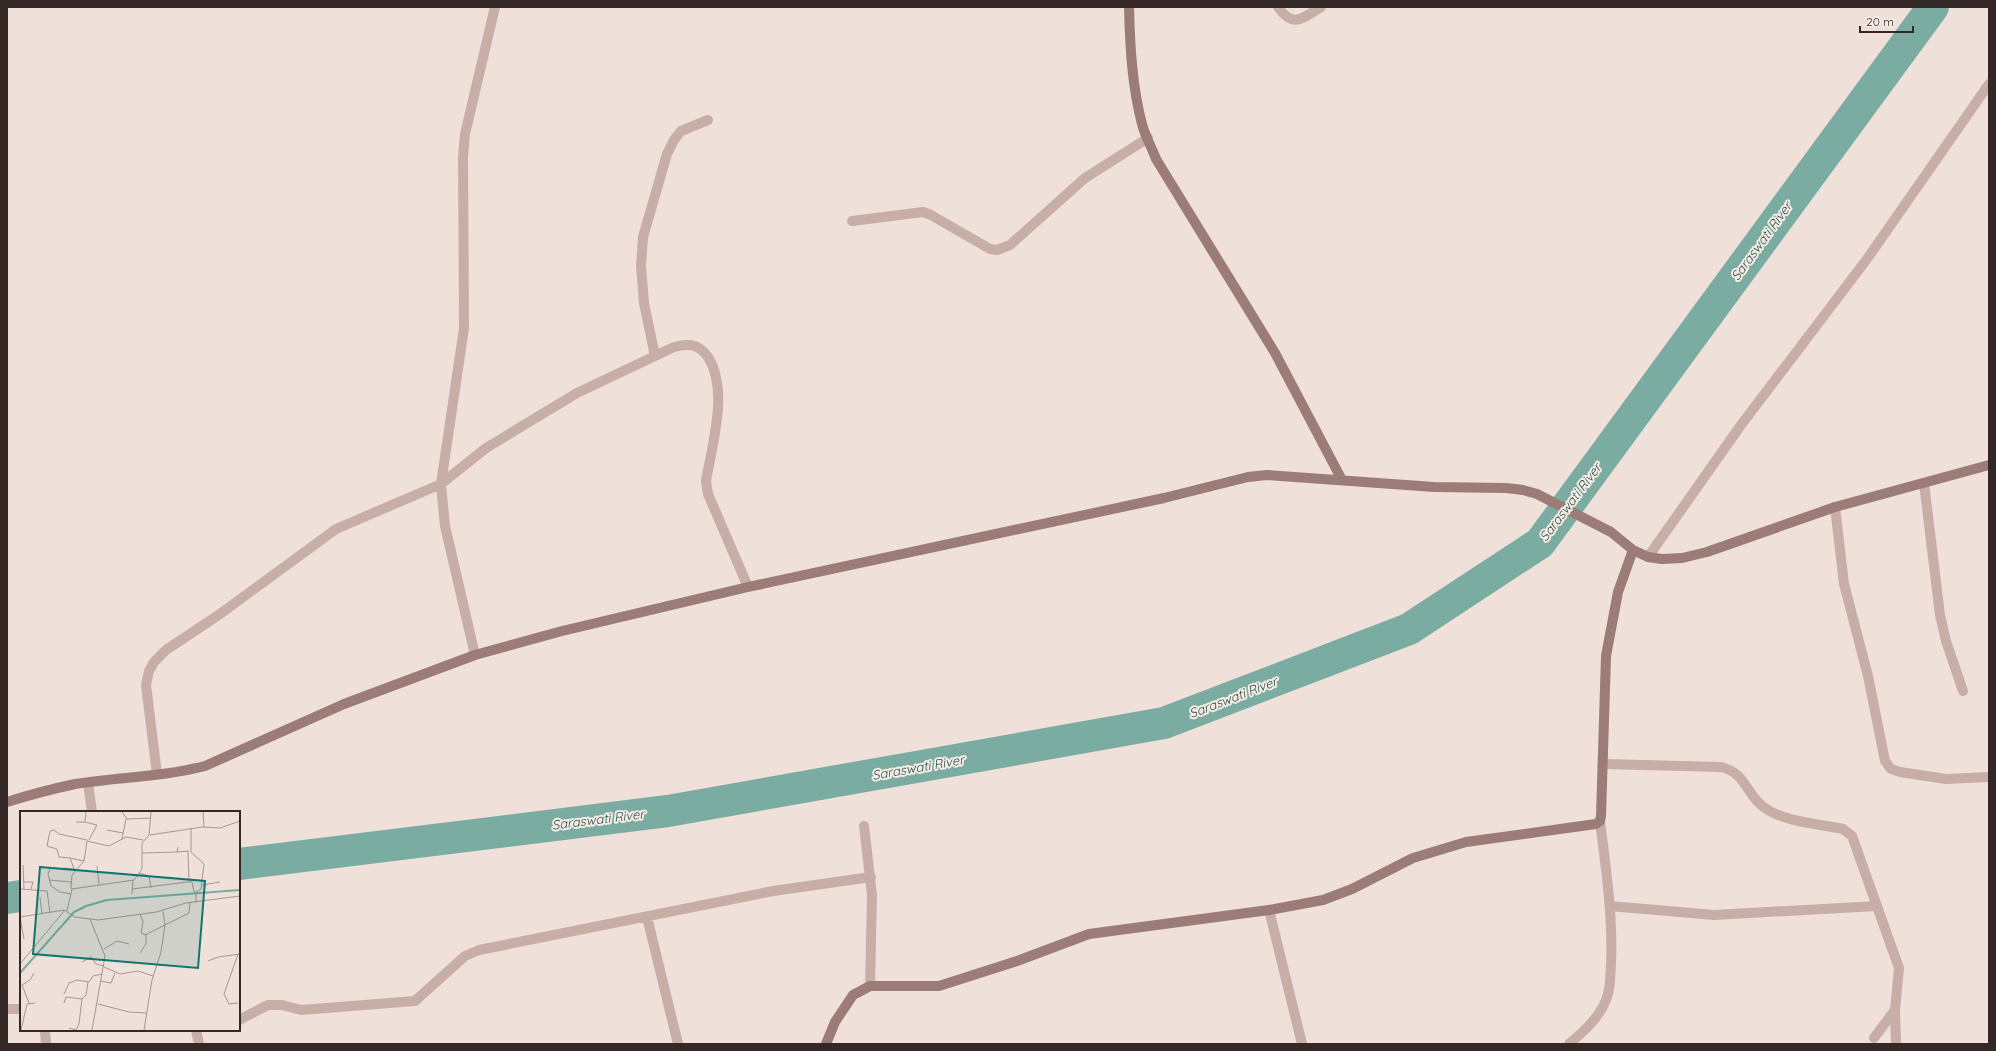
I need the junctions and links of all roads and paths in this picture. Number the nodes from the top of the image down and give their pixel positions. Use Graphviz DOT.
graph roads {
  1 [pos="495,7"];
  2 [pos="1129,7"];
  3 [pos="1278,7"];
  4 [pos="1321,7"];
  5 [pos="1989,84"];
  6 [pos="708,120"];
  7 [pos="1148,138"];
  8 [pos="852,221"];
  9 [pos="654,356"];
  10 [pos="1989,465"];
  11 [pos="1342,480"];
  12 [pos="1924,483"];
  13 [pos="441,484"];
  14 [pos="1835,507"];
  15 [pos="1633,550"];
  16 [pos="1648,557"];
  17 [pos="748,587"];
  18 [pos="475,655"];
  19 [pos="1963,690"];
  20 [pos="1604,764"];
  21 [pos="157,774"];
  22 [pos="1989,777"];
  23 [pos="88,783"];
  24 [pos="7,802"];
  25 [pos="92,811"];
  26 [pos="1600,821"];
  27 [pos="864,826"];
  28 [pos="871,877"];
  29 [pos="1610,906"];
  30 [pos="1877,906"];
  31 [pos="1269,910"];
  32 [pos="647,917"];
  33 [pos="870,986"];
  34 [pos="7,1009"];
  35 [pos="20,1009"];
  36 [pos="1895,1010"];
  37 [pos="240,1019"];
  38 [pos="45,1031"];
  39 [pos="196,1031"];
  40 [pos="1874,1038"];
  41 [pos="1580,1039"];
  42 [pos="46,1044"];
  43 [pos="199,1044"];
  44 [pos="678,1044"];
  45 [pos="826,1044"];
  46 [pos="1302,1044"];
  47 [pos="1569,1044"];
  48 [pos="1896,1044"];
  1 -- 13 [label="street"];
  2 -- 7 [label="street"];
  3 -- 4 [label="street"];
  5 -- 16 [label="street"];
  6 -- 9 [label="street"];
  7 -- 8 [label="street"];
  7 -- 11 [label="street"];
  9 -- 13 [label="street"];
  9 -- 17 [label="street"];
  10 -- 12 [label="street"];
  11 -- 15 [label="street"];
  11 -- 17 [label="street"];
  12 -- 14 [label="street"];
  12 -- 19 [label="street"];
  13 -- 18 [label="street"];
  13 -- 21 [label="street"];
  14 -- 16 [label="street"];
  14 -- 22 [label="street"];
  15 -- 16 [label="street"];
  15 -- 20 [label="street"];
  17 -- 18 [label="street"];
  18 -- 21 [label="street"];
  20 -- 26 [label="street"];
  20 -- 30 [label="street"];
  21 -- 23 [label="street"];
  23 -- 24 [label="street"];
  23 -- 25 [label="street"];
  26 -- 29 [label="street"];
  26 -- 31 [label="street"];
  27 -- 28 [label="street"];
  28 -- 32 [label="street"];
  28 -- 33 [label="street"];
  29 -- 30 [label="street"];
  29 -- 41 [label="street"];
  30 -- 36 [label="street"];
  31 -- 33 [label="street"];
  31 -- 46 [label="street"];
  32 -- 37 [label="street"];
  32 -- 44 [label="street"];
  33 -- 45 [label="street"];
  34 -- 35 [label="street"];
  36 -- 40 [label="street"];
  36 -- 48 [label="street"];
  38 -- 42 [label="street"];
  39 -- 43 [label="street"];
  41 -- 47 [label="street"];
}
